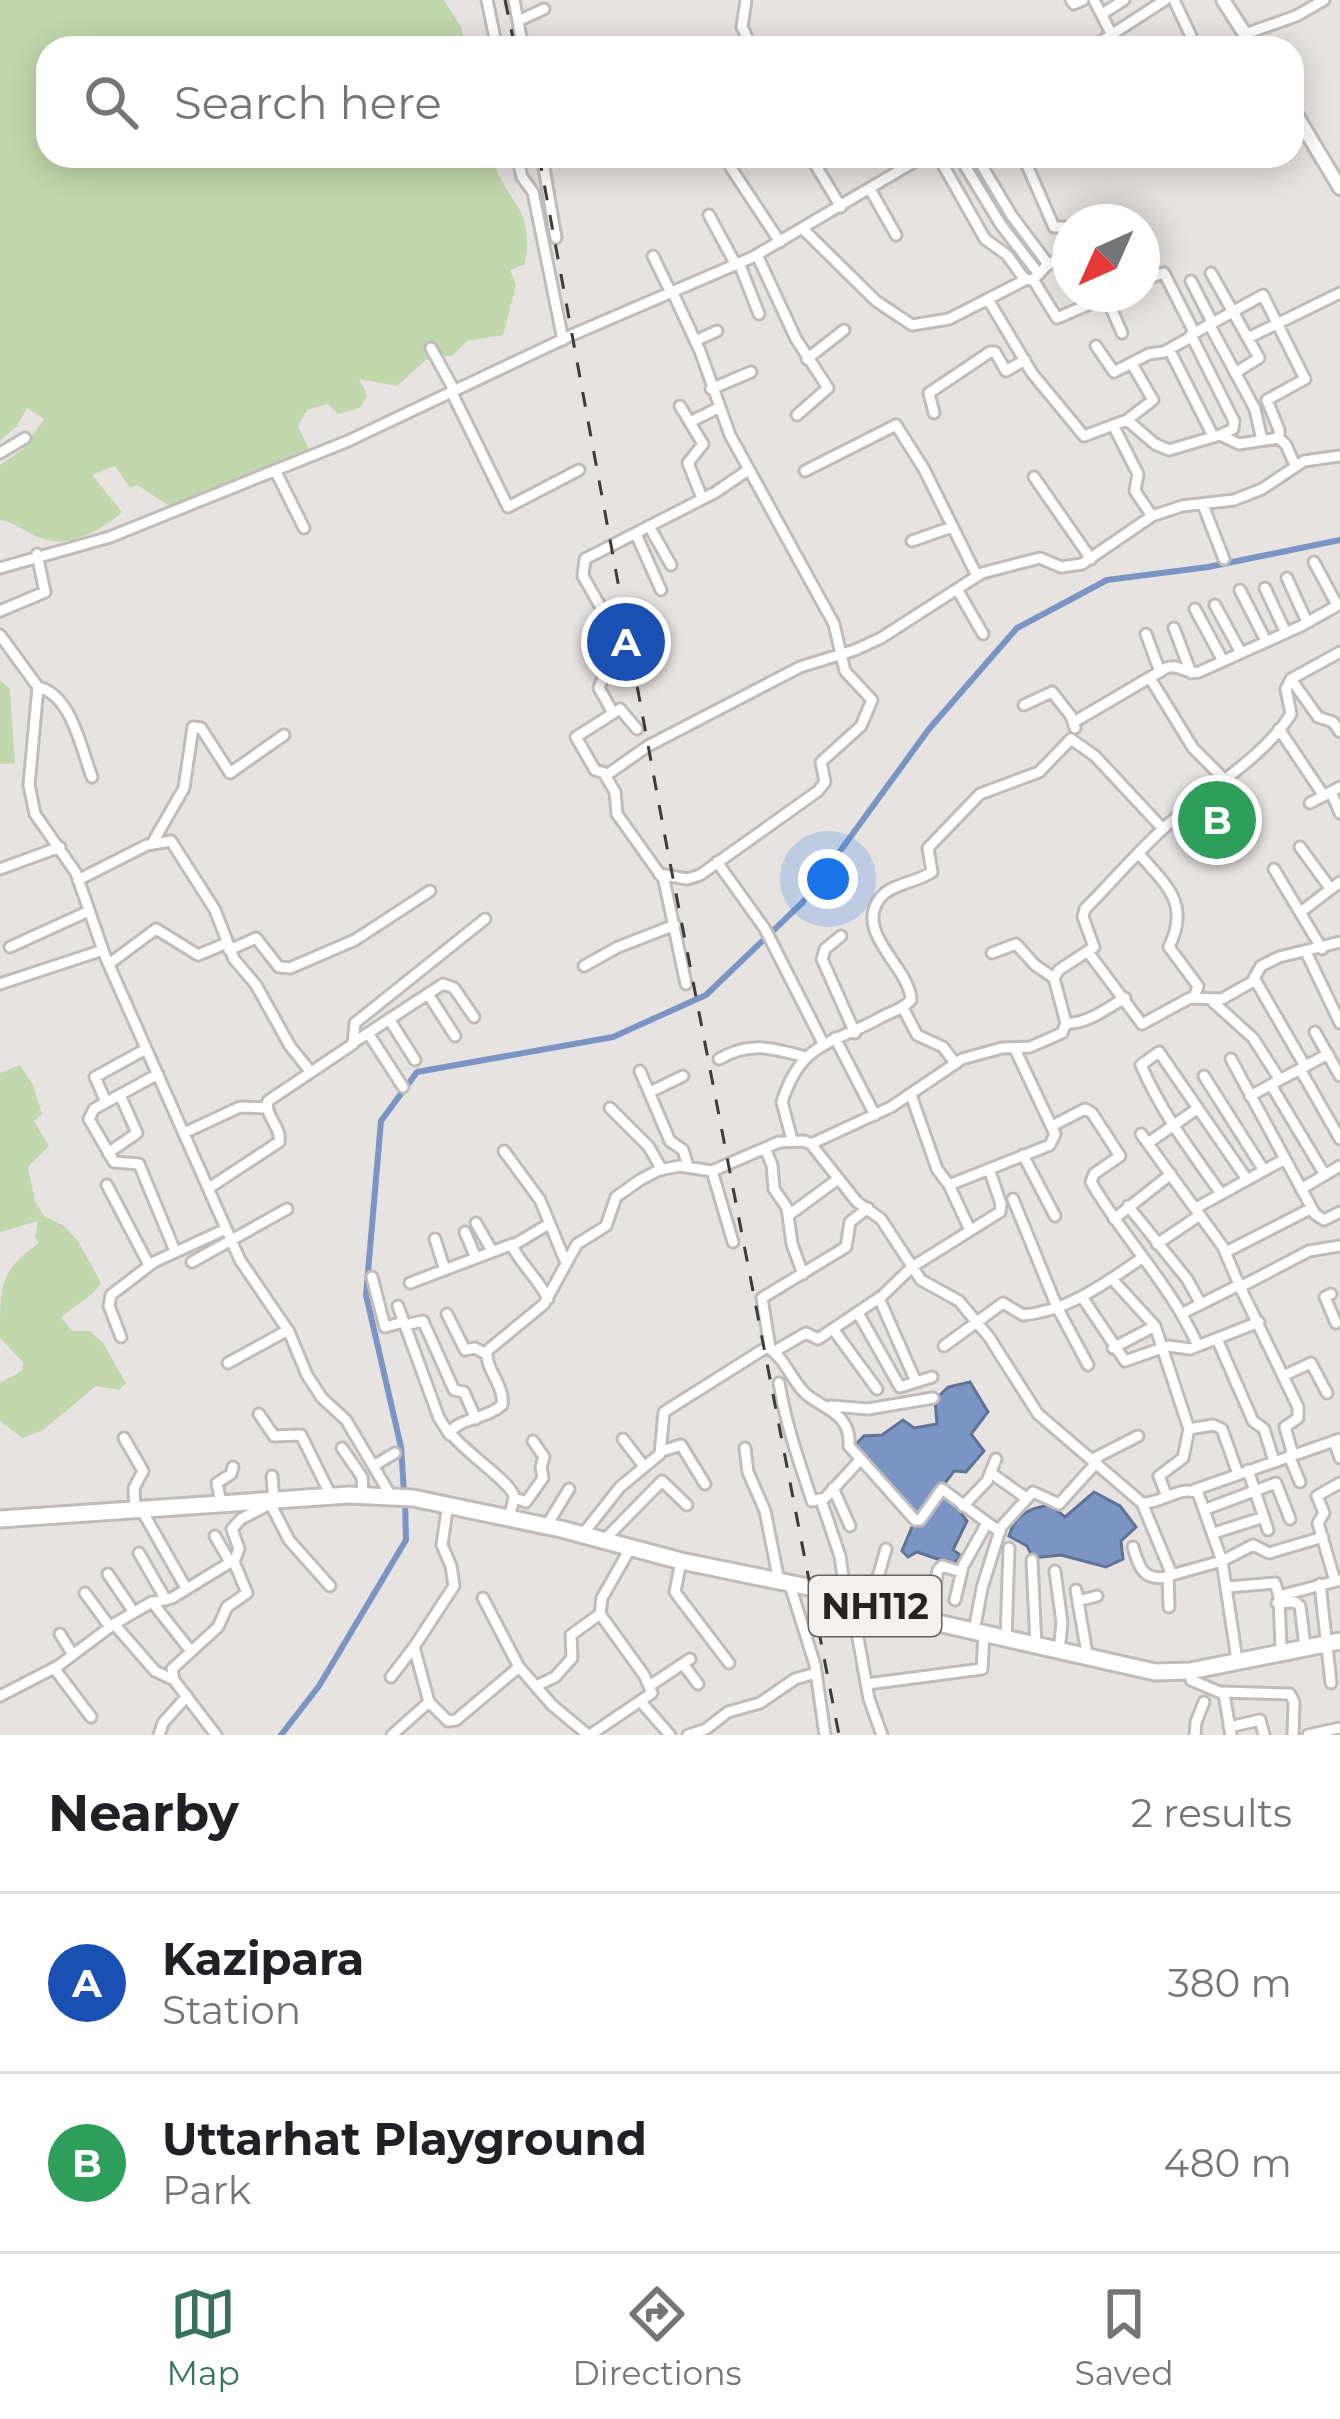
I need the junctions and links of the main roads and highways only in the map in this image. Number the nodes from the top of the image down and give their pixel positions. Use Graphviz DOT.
graph roads {
  1 [pos="1223,0"];
  2 [pos="1246,36"];
  3 [pos="1304,128"];
  4 [pos="1340,188"];
  5 [pos="0,1519"];
  6 [pos="1333,1642"];
  1 -- 2 [label="main road"];
  3 -- 4 [label="main road"];
  5 -- 6 [label="highway, NH112"];
}
